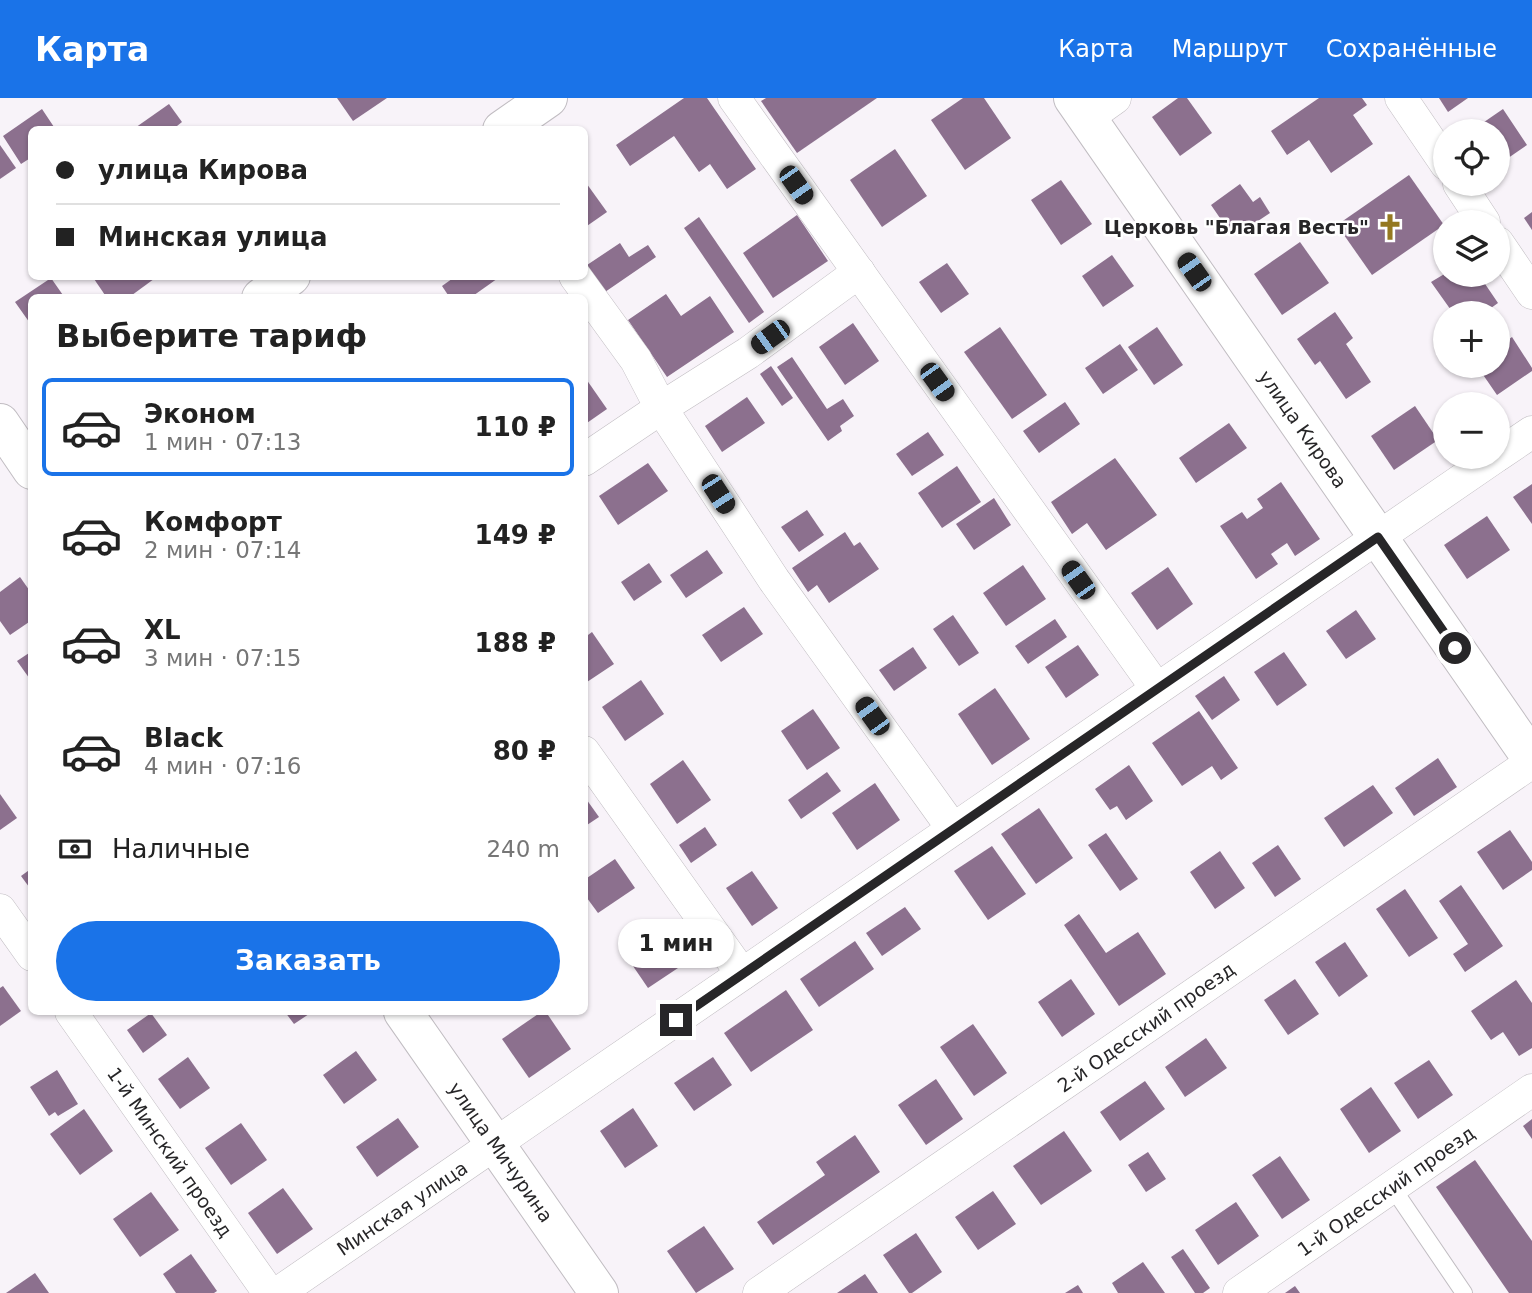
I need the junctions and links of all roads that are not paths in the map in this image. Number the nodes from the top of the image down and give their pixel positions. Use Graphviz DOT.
graph roads {
  1 [pos="548,98"];
  2 [pos="734,98"];
  3 [pos="1401,98"];
  4 [pos="1092,105"];
  5 [pos="508,126"];
  6 [pos="1433,145"];
  7 [pos="1510,261"];
  8 [pos="859,272"];
  9 [pos="286,280"];
  10 [pos="578,280"];
  11 [pos="1532,293"];
  12 [pos="266,294"];
  13 [pos="662,408"];
  14 [pos="0,423"];
  15 [pos="1532,432"];
  16 [pos="1510,447"];
  17 [pos="588,457"];
  18 [pos="22,467"];
  19 [pos="1478,469"];
  20 [pos="1378,537"];
  21 [pos="1157,689"];
  22 [pos="588,758"];
  23 [pos="1532,760"];
  24 [pos="953,829"];
  25 [pos="0,910"];
  26 [pos="28,949"];
  27 [pos="742,974"];
  28 [pos="73,1015"];
  29 [pos="404,1015"];
  30 [pos="1532,1090"];
  31 [pos="495,1144"];
  32 [pos="1392,1187"];
  33 [pos="269,1293"];
  34 [pos="278,1293"];
  35 [pos="599,1293"];
  36 [pos="759,1293"];
  37 [pos="1239,1293"];
  38 [pos="1464,1293"];
  1 -- 5 [label="street"];
  2 -- 8 [label="street"];
  3 -- 6 [label="street"];
  4 -- 20 [label="street, улица Кирова"];
  7 -- 11 [label="street"];
  8 -- 13 [label="street"];
  8 -- 21 [label="street"];
  9 -- 12 [label="street"];
  10 -- 13 [label="street"];
  13 -- 17 [label="street"];
  13 -- 24 [label="street"];
  14 -- 18 [label="street"];
  15 -- 16 [label="street, Минская улица"];
  19 -- 20 [label="street, Минская улица"];
  20 -- 21 [label="street, Минская улица"];
  20 -- 23 [label="street, улица Кирова"];
  21 -- 24 [label="street, Минская улица"];
  22 -- 27 [label="street"];
  23 -- 36 [label="street, 2-й Одесский проезд"];
  24 -- 27 [label="street, Минская улица"];
  25 -- 26 [label="street"];
  27 -- 31 [label="street, Минская улица"];
  28 -- 33 [label="street, 1-й Минский проезд"];
  29 -- 31 [label="street, улица Мичурина"];
  30 -- 32 [label="street, 1-й Одесский проезд"];
  31 -- 34 [label="street, Минская улица"];
  31 -- 35 [label="street, улица Мичурина"];
  32 -- 37 [label="street, 1-й Одесский проезд"];
  32 -- 38 [label="lane"];
}
